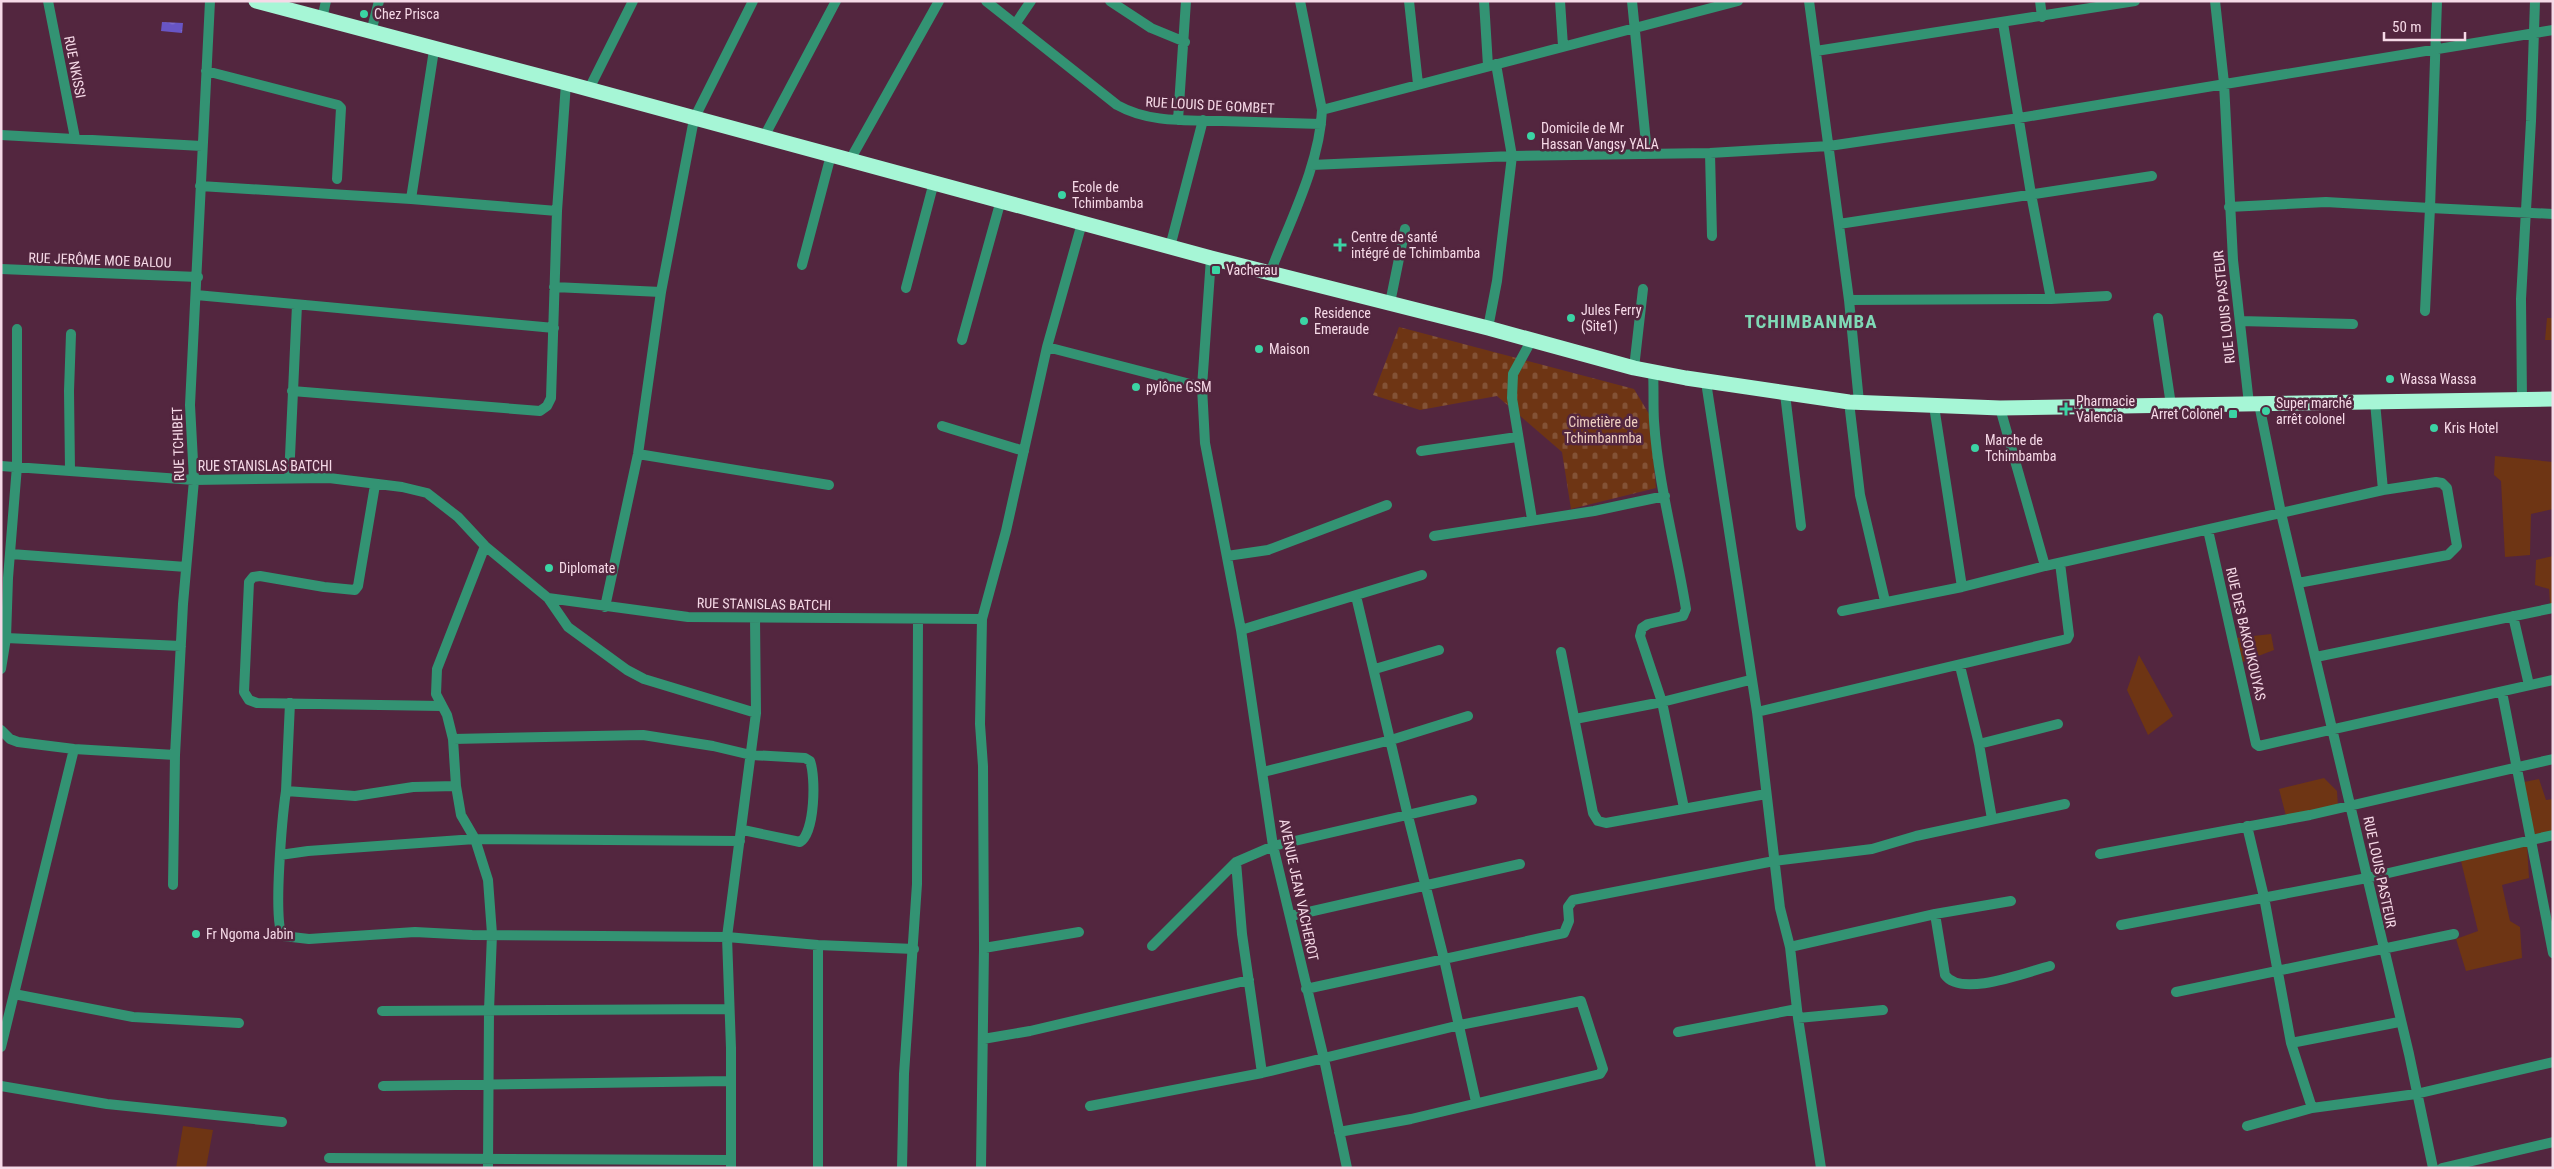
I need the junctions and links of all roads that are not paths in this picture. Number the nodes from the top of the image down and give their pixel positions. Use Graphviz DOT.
graph roads {
  1 [pos="48,1"];
  2 [pos="210,1"];
  3 [pos="256,1"];
  4 [pos="326,1"];
  5 [pos="379,1"];
  6 [pos="633,1"];
  7 [pos="752,1"];
  8 [pos="836,1"];
  9 [pos="939,1"];
  10 [pos="986,1"];
  11 [pos="1031,1"];
  12 [pos="1110,1"];
  13 [pos="1186,1"];
  14 [pos="1300,1"];
  15 [pos="1409,1"];
  16 [pos="1484,1"];
  17 [pos="1560,1"];
  18 [pos="1632,1"];
  19 [pos="1738,1"];
  20 [pos="1810,1"];
  21 [pos="2040,1"];
  22 [pos="2134,1"];
  23 [pos="2215,1"];
  24 [pos="2437,1"];
  25 [pos="2535,1"];
  26 [pos="1714,5"];
  27 [pos="2042,17"];
  28 [pos="322,19"];
  29 [pos="1016,23"];
  30 [pos="2003,23"];
  31 [pos="1635,28"];
  32 [pos="2553,30"];
  33 [pos="371,32"];
  34 [pos="2535,32"];
  35 [pos="1185,42"];
  36 [pos="1563,46"];
  37 [pos="434,50"];
  38 [pos="2434,50"];
  39 [pos="1816,51"];
  40 [pos="1492,65"];
  41 [pos="206,71"];
  42 [pos="566,82"];
  43 [pos="2224,83"];
  44 [pos="1418,84"];
  45 [pos="589,89"];
  46 [pos="1322,110"];
  47 [pos="2018,118"];
  48 [pos="694,119"];
  49 [pos="1178,120"];
  50 [pos="1203,120"];
  51 [pos="1321,124"];
  52 [pos="1,135"];
  53 [pos="764,137"];
  54 [pos="75,138"];
  55 [pos="202,146"];
  56 [pos="1829,146"];
  57 [pos="1647,153"];
  58 [pos="1710,153"];
  59 [pos="831,155"];
  60 [pos="1512,156"];
  61 [pos="850,160"];
  62 [pos="1312,165"];
  63 [pos="2152,176"];
  64 [pos="337,179"];
  65 [pos="934,182"];
  66 [pos="200,186"];
  67 [pos="2031,194"];
  68 [pos="411,199"];
  69 [pos="1001,200"];
  70 [pos="2229,207"];
  71 [pos="2430,208"];
  72 [pos="557,211"];
  73 [pos="2526,213"];
  74 [pos="2553,214"];
  75 [pos="1082,223"];
  76 [pos="1839,224"];
  77 [pos="1405,229"];
  78 [pos="1712,236"];
  79 [pos="1170,247"];
  80 [pos="1210,258"];
  81 [pos="802,264"];
  82 [pos="1,269"];
  83 [pos="1270,273"];
  84 [pos="198,277"];
  85 [pos="554,287"];
  86 [pos="906,288"];
  87 [pos="1643,289"];
  88 [pos="661,292"];
  89 [pos="196,295"];
  90 [pos="2107,296"];
  91 [pos="2051,299"];
  92 [pos="1849,300"];
  93 [pos="1390,303"];
  94 [pos="297,305"];
  95 [pos="2425,311"];
  96 [pos="2158,318"];
  97 [pos="2240,321"];
  98 [pos="2353,324"];
  99 [pos="554,328"];
  100 [pos="1488,328"];
  101 [pos="17,329"];
  102 [pos="71,334"];
  103 [pos="962,340"];
  104 [pos="1531,341"];
  105 [pos="1047,347"];
  106 [pos="1634,368"];
  107 [pos="1653,371"];
  108 [pos="1706,382"];
  109 [pos="1202,387"];
  110 [pos="292,391"];
  111 [pos="1785,394"];
  112 [pos="2553,399"];
  113 [pos="2522,400"];
  114 [pos="1854,402"];
  115 [pos="2375,402"];
  116 [pos="2254,404"];
  117 [pos="2171,405"];
  118 [pos="1934,406"];
  119 [pos="2000,408"];
  120 [pos="942,426"];
  121 [pos="1517,437"];
  122 [pos="1024,451"];
  123 [pos="1421,451"];
  124 [pos="638,454"];
  125 [pos="1,466"];
  126 [pos="17,466"];
  127 [pos="70,470"];
  128 [pos="289,478"];
  129 [pos="194,480"];
  130 [pos="375,485"];
  131 [pos="829,485"];
  132 [pos="2383,490"];
  133 [pos="1665,496"];
  134 [pos="1387,505"];
  135 [pos="2281,513"];
  136 [pos="1532,519"];
  137 [pos="1801,526"];
  138 [pos="2208,530"];
  139 [pos="1434,536"];
  140 [pos="485,546"];
  141 [pos="11,554"];
  142 [pos="1227,556"];
  143 [pos="2060,563"];
  144 [pos="2045,566"];
  145 [pos="186,567"];
  146 [pos="1422,575"];
  147 [pos="2298,583"];
  148 [pos="1962,587"];
  149 [pos="1356,596"];
  150 [pos="548,598"];
  151 [pos="1885,601"];
  152 [pos="605,607"];
  153 [pos="2553,608"];
  154 [pos="1842,611"];
  155 [pos="2513,616"];
  156 [pos="755,618"];
  157 [pos="982,618"];
  158 [pos="918,619"];
  159 [pos="1241,630"];
  160 [pos="6,638"];
  161 [pos="181,646"];
  162 [pos="1439,650"];
  163 [pos="1561,652"];
  164 [pos="2316,657"];
  165 [pos="1960,666"];
  166 [pos="1,669"];
  167 [pos="1375,669"];
  168 [pos="1750,680"];
  169 [pos="2553,680"];
  170 [pos="2529,685"];
  171 [pos="2502,692"];
  172 [pos="1662,702"];
  173 [pos="290,703"];
  174 [pos="441,706"];
  175 [pos="1756,712"];
  176 [pos="756,713"];
  177 [pos="1468,716"];
  178 [pos="1575,719"];
  179 [pos="2058,724"];
  180 [pos="1,730"];
  181 [pos="2334,731"];
  182 [pos="454,739"];
  183 [pos="1391,740"];
  184 [pos="1978,744"];
  185 [pos="74,749"];
  186 [pos="175,755"];
  187 [pos="751,755"];
  188 [pos="2553,759"];
  189 [pos="2517,767"];
  190 [pos="1263,772"];
  191 [pos="456,786"];
  192 [pos="286,791"];
  193 [pos="1766,794"];
  194 [pos="1472,800"];
  195 [pos="2065,804"];
  196 [pos="2352,806"];
  197 [pos="1684,808"];
  198 [pos="1408,816"];
  199 [pos="1992,819"];
  200 [pos="2247,826"];
  201 [pos="743,830"];
  202 [pos="2553,835"];
  203 [pos="474,840"];
  204 [pos="2530,840"];
  205 [pos="740,841"];
  206 [pos="1273,846"];
  207 [pos="2100,854"];
  208 [pos="280,855"];
  209 [pos="1774,861"];
  210 [pos="1236,862"];
  211 [pos="1520,864"];
  212 [pos="2368,878"];
  213 [pos="173,885"];
  214 [pos="1426,886"];
  215 [pos="2264,897"];
  216 [pos="2010,901"];
  217 [pos="1935,914"];
  218 [pos="1291,916"];
  219 [pos="2549,917"];
  220 [pos="2121,925"];
  221 [pos="1079,932"];
  222 [pos="492,934"];
  223 [pos="2454,934"];
  224 [pos="727,937"];
  225 [pos="818,945"];
  226 [pos="1152,946"];
  227 [pos="1790,947"];
  228 [pos="984,948"];
  229 [pos="914,949"];
  230 [pos="2383,950"];
  231 [pos="2553,953"];
  232 [pos="1444,959"];
  233 [pos="2050,966"];
  234 [pos="2278,971"];
  235 [pos="1249,980"];
  236 [pos="1306,989"];
  237 [pos="2176,992"];
  238 [pos="14,994"];
  239 [pos="729,1009"];
  240 [pos="489,1010"];
  241 [pos="1883,1010"];
  242 [pos="382,1011"];
  243 [pos="1797,1014"];
  244 [pos="2399,1022"];
  245 [pos="239,1023"];
  246 [pos="1460,1026"];
  247 [pos="1678,1032"];
  248 [pos="983,1039"];
  249 [pos="2292,1043"];
  250 [pos="1,1047"];
  251 [pos="1324,1059"];
  252 [pos="2553,1062"];
  253 [pos="1262,1073"];
  254 [pos="730,1081"];
  255 [pos="488,1085"];
  256 [pos="1,1086"];
  257 [pos="383,1086"];
  258 [pos="2416,1094"];
  259 [pos="1476,1102"];
  260 [pos="1090,1106"];
  261 [pos="2312,1108"];
  262 [pos="282,1122"];
  263 [pos="2247,1126"];
  264 [pos="1340,1132"];
  265 [pos="2553,1142"];
  266 [pos="329,1158"];
  267 [pos="488,1163"];
  268 [pos="731,1164"];
  269 [pos="818,1168"];
  270 [pos="902,1168"];
  271 [pos="981,1168"];
  272 [pos="1347,1168"];
  273 [pos="1821,1168"];
  274 [pos="2433,1168"];
  275 [pos="2442,1168"];
  1 -- 54 [label="street, RUE NKISSI"];
  2 -- 41 [label="street, RUE TCHIBET"];
  3 -- 28 [label="highway"];
  4 -- 28 [label="street"];
  5 -- 33 [label="street"];
  6 -- 45 [label="street"];
  7 -- 48 [label="street"];
  8 -- 53 [label="street"];
  9 -- 61 [label="street"];
  10 -- 29 [label="street, RUE LOUIS DE GOMBET"];
  11 -- 29 [label="street"];
  12 -- 35 [label="street"];
  13 -- 35 [label="street"];
  14 -- 46 [label="street"];
  15 -- 44 [label="street"];
  16 -- 40 [label="street"];
  17 -- 36 [label="street"];
  18 -- 31 [label="street"];
  19 -- 26 [label="street"];
  20 -- 39 [label="street"];
  21 -- 27 [label="street"];
  22 -- 27 [label="street"];
  23 -- 43 [label="street, RUE LOUIS PASTEUR"];
  24 -- 38 [label="street"];
  25 -- 34 [label="street"];
  26 -- 31 [label="street"];
  27 -- 30 [label="street"];
  28 -- 33 [label="highway"];
  29 -- 49 [label="street, RUE LOUIS DE GOMBET"];
  30 -- 39 [label="street"];
  30 -- 47 [label="street"];
  31 -- 36 [label="street"];
  31 -- 57 [label="street"];
  32 -- 34 [label="street"];
  33 -- 37 [label="highway"];
  34 -- 38 [label="street"];
  34 -- 73 [label="street"];
  35 -- 49 [label="street"];
  36 -- 40 [label="street"];
  37 -- 42 [label="highway"];
  37 -- 68 [label="street"];
  38 -- 43 [label="street"];
  38 -- 71 [label="street"];
  39 -- 56 [label="street"];
  40 -- 44 [label="street"];
  40 -- 60 [label="street"];
  41 -- 55 [label="street, RUE TCHIBET"];
  41 -- 64 [label="street"];
  42 -- 45 [label="highway"];
  42 -- 72 [label="street"];
  43 -- 47 [label="street"];
  43 -- 70 [label="street, RUE LOUIS PASTEUR"];
  44 -- 46 [label="street"];
  45 -- 48 [label="highway"];
  46 -- 51 [label="street"];
  47 -- 56 [label="street"];
  47 -- 67 [label="street"];
  48 -- 53 [label="highway"];
  48 -- 88 [label="street"];
  49 -- 50 [label="street, RUE LOUIS DE GOMBET"];
  50 -- 51 [label="street, RUE LOUIS DE GOMBET"];
  50 -- 79 [label="street"];
  51 -- 62 [label="street"];
  52 -- 54 [label="street"];
  53 -- 59 [label="highway"];
  54 -- 55 [label="street"];
  55 -- 66 [label="street, RUE TCHIBET"];
  56 -- 58 [label="street"];
  56 -- 76 [label="street"];
  57 -- 58 [label="street"];
  57 -- 60 [label="street"];
  58 -- 78 [label="street"];
  59 -- 61 [label="highway"];
  59 -- 81 [label="street"];
  60 -- 62 [label="street"];
  60 -- 100 [label="street"];
  61 -- 65 [label="highway"];
  62 -- 83 [label="street"];
  63 -- 67 [label="street"];
  65 -- 69 [label="highway"];
  65 -- 86 [label="street"];
  66 -- 68 [label="street"];
  66 -- 84 [label="street, RUE TCHIBET"];
  67 -- 76 [label="street"];
  67 -- 91 [label="street"];
  68 -- 72 [label="street"];
  69 -- 75 [label="highway"];
  69 -- 103 [label="street"];
  70 -- 71 [label="street"];
  70 -- 97 [label="street, RUE LOUIS PASTEUR"];
  71 -- 73 [label="street"];
  71 -- 95 [label="street"];
  72 -- 85 [label="street"];
  73 -- 74 [label="street"];
  73 -- 113 [label="street"];
  75 -- 79 [label="highway"];
  75 -- 105 [label="street"];
  76 -- 92 [label="street"];
  77 -- 93 [label="street"];
  79 -- 80 [label="highway"];
  80 -- 83 [label="highway"];
  80 -- 109 [label="street"];
  82 -- 84 [label="street, RUE JERÔME MOE BALOU"];
  83 -- 93 [label="highway"];
  84 -- 89 [label="street, RUE TCHIBET"];
  85 -- 88 [label="street"];
  85 -- 99 [label="street"];
  87 -- 106 [label="street"];
  88 -- 124 [label="street"];
  89 -- 94 [label="street"];
  89 -- 129 [label="street, RUE TCHIBET"];
  90 -- 91 [label="street"];
  91 -- 92 [label="street"];
  92 -- 114 [label="street"];
  93 -- 100 [label="highway"];
  94 -- 99 [label="street"];
  94 -- 110 [label="street"];
  96 -- 117 [label="street"];
  97 -- 98 [label="street"];
  97 -- 116 [label="street, RUE LOUIS PASTEUR"];
  99 -- 110 [label="street"];
  100 -- 104 [label="highway"];
  101 -- 126 [label="street"];
  102 -- 127 [label="street"];
  104 -- 106 [label="highway"];
  104 -- 121 [label="street"];
  105 -- 109 [label="street"];
  105 -- 122 [label="street"];
  106 -- 107 [label="highway"];
  107 -- 108 [label="highway"];
  107 -- 133 [label="street"];
  108 -- 111 [label="highway"];
  108 -- 168 [label="street"];
  109 -- 142 [label="street, AVENUE JEAN VACHEROT"];
  110 -- 128 [label="street"];
  111 -- 114 [label="highway"];
  111 -- 137 [label="street"];
  112 -- 113 [label="highway"];
  113 -- 115 [label="highway"];
  114 -- 118 [label="highway"];
  114 -- 151 [label="street"];
  115 -- 116 [label="highway"];
  115 -- 132 [label="street"];
  116 -- 117 [label="highway"];
  116 -- 135 [label="street, RUE LOUIS PASTEUR"];
  117 -- 119 [label="highway"];
  118 -- 119 [label="highway"];
  118 -- 148 [label="street"];
  119 -- 144 [label="street"];
  120 -- 122 [label="street"];
  121 -- 123 [label="street"];
  121 -- 136 [label="street"];
  122 -- 157 [label="street"];
  124 -- 131 [label="street"];
  124 -- 152 [label="street"];
  125 -- 126 [label="street, RUE STANISLAS BATCHI"];
  126 -- 127 [label="street, RUE STANISLAS BATCHI"];
  126 -- 141 [label="street"];
  127 -- 129 [label="street, RUE STANISLAS BATCHI"];
  128 -- 129 [label="street, RUE STANISLAS BATCHI"];
  128 -- 130 [label="street, RUE STANISLAS BATCHI"];
  129 -- 145 [label="street, RUE TCHIBET"];
  130 -- 140 [label="street, RUE STANISLAS BATCHI"];
  130 -- 173 [label="street"];
  132 -- 135 [label="street"];
  132 -- 147 [label="street"];
  133 -- 136 [label="street"];
  133 -- 172 [label="street"];
  134 -- 142 [label="street"];
  135 -- 138 [label="street"];
  135 -- 147 [label="street, RUE LOUIS PASTEUR"];
  136 -- 139 [label="street"];
  138 -- 143 [label="street"];
  138 -- 181 [label="street, RUE DES BAKOUKOUYAS"];
  140 -- 150 [label="street, RUE STANISLAS BATCHI"];
  140 -- 174 [label="street"];
  141 -- 145 [label="street"];
  141 -- 160 [label="street"];
  142 -- 159 [label="street, AVENUE JEAN VACHEROT"];
  143 -- 144 [label="street"];
  143 -- 165 [label="street"];
  144 -- 148 [label="street"];
  145 -- 161 [label="street, RUE TCHIBET"];
  146 -- 149 [label="street"];
  147 -- 164 [label="street, RUE LOUIS PASTEUR"];
  148 -- 151 [label="street"];
  149 -- 159 [label="street"];
  149 -- 167 [label="street"];
  150 -- 152 [label="street, RUE STANISLAS BATCHI"];
  150 -- 176 [label="street, RUE STANISLAS BATCHI"];
  151 -- 154 [label="street"];
  152 -- 156 [label="street, RUE STANISLAS BATCHI"];
  153 -- 155 [label="street"];
  155 -- 164 [label="street"];
  155 -- 170 [label="street"];
  156 -- 158 [label="street, RUE STANISLAS BATCHI"];
  156 -- 176 [label="street"];
  157 -- 158 [label="street, RUE STANISLAS BATCHI"];
  157 -- 228 [label="street"];
  158 -- 229 [label="street"];
  159 -- 190 [label="street, AVENUE JEAN VACHEROT"];
  160 -- 161 [label="street"];
  160 -- 166 [label="street"];
  161 -- 186 [label="street, RUE TCHIBET"];
  162 -- 167 [label="street"];
  163 -- 178 [label="street"];
  164 -- 181 [label="street, RUE LOUIS PASTEUR"];
  165 -- 175 [label="street"];
  165 -- 184 [label="street"];
  167 -- 183 [label="street"];
  168 -- 172 [label="street"];
  168 -- 175 [label="street"];
  169 -- 170 [label="street"];
  170 -- 171 [label="street"];
  171 -- 181 [label="street"];
  171 -- 189 [label="street"];
  172 -- 178 [label="street"];
  172 -- 197 [label="street"];
  173 -- 174 [label="street"];
  173 -- 192 [label="street"];
  174 -- 182 [label="street"];
  175 -- 193 [label="street"];
  176 -- 187 [label="street"];
  177 -- 183 [label="street"];
  178 -- 197 [label="street"];
  179 -- 184 [label="street"];
  180 -- 185 [label="street"];
  181 -- 196 [label="street, RUE LOUIS PASTEUR"];
  182 -- 187 [label="street"];
  182 -- 191 [label="street"];
  183 -- 190 [label="street"];
  183 -- 198 [label="street"];
  184 -- 199 [label="street"];
  185 -- 186 [label="street"];
  185 -- 238 [label="street"];
  186 -- 213 [label="street, RUE TCHIBET"];
  187 -- 201 [label="street"];
  187 -- 201 [label="street"];
  188 -- 189 [label="street"];
  189 -- 196 [label="street"];
  189 -- 204 [label="street"];
  190 -- 206 [label="street, AVENUE JEAN VACHEROT"];
  191 -- 192 [label="street"];
  191 -- 203 [label="street"];
  192 -- 208 [label="street"];
  193 -- 197 [label="street"];
  193 -- 209 [label="street"];
  194 -- 198 [label="street"];
  195 -- 199 [label="street"];
  196 -- 200 [label="street"];
  196 -- 212 [label="street, RUE LOUIS PASTEUR"];
  198 -- 206 [label="street"];
  198 -- 214 [label="street"];
  199 -- 209 [label="street"];
  200 -- 207 [label="street"];
  200 -- 215 [label="street"];
  201 -- 205 [label="street"];
  202 -- 204 [label="street"];
  203 -- 205 [label="street"];
  203 -- 208 [label="street"];
  203 -- 222 [label="street"];
  204 -- 212 [label="street"];
  204 -- 219 [label="street"];
  205 -- 224 [label="street"];
  206 -- 210 [label="street"];
  206 -- 218 [label="street, AVENUE JEAN VACHEROT"];
  208 -- 222 [label="street"];
  209 -- 227 [label="street"];
  209 -- 232 [label="street"];
  210 -- 226 [label="street"];
  210 -- 235 [label="street"];
  211 -- 214 [label="street"];
  212 -- 215 [label="street"];
  212 -- 230 [label="street, RUE LOUIS PASTEUR"];
  214 -- 218 [label="street"];
  214 -- 232 [label="street"];
  215 -- 220 [label="street"];
  215 -- 234 [label="street"];
  216 -- 217 [label="street"];
  217 -- 227 [label="street"];
  217 -- 233 [label="street"];
  218 -- 236 [label="street, AVENUE JEAN VACHEROT"];
  219 -- 231 [label="street"];
  221 -- 228 [label="street"];
  222 -- 224 [label="street"];
  222 -- 240 [label="street"];
  223 -- 230 [label="street"];
  224 -- 225 [label="street"];
  224 -- 239 [label="street"];
  225 -- 229 [label="street"];
  225 -- 269 [label="street"];
  227 -- 243 [label="street"];
  228 -- 248 [label="street"];
  229 -- 270 [label="street"];
  230 -- 234 [label="street"];
  230 -- 244 [label="street, RUE LOUIS PASTEUR"];
  232 -- 236 [label="street"];
  232 -- 246 [label="street"];
  234 -- 237 [label="street"];
  234 -- 249 [label="street"];
  235 -- 248 [label="street"];
  235 -- 253 [label="street"];
  236 -- 251 [label="street, AVENUE JEAN VACHEROT"];
  238 -- 245 [label="street"];
  238 -- 250 [label="street"];
  239 -- 240 [label="street"];
  239 -- 254 [label="street"];
  240 -- 242 [label="street"];
  240 -- 255 [label="street"];
  241 -- 243 [label="street"];
  243 -- 247 [label="street"];
  243 -- 273 [label="street"];
  244 -- 249 [label="street"];
  244 -- 258 [label="street, RUE LOUIS PASTEUR"];
  246 -- 251 [label="street"];
  246 -- 259 [label="street"];
  246 -- 259 [label="street"];
  248 -- 271 [label="street"];
  249 -- 261 [label="street"];
  251 -- 253 [label="street"];
  251 -- 264 [label="street, AVENUE JEAN VACHEROT"];
  252 -- 258 [label="street"];
  253 -- 260 [label="street"];
  254 -- 255 [label="street"];
  254 -- 268 [label="street"];
  255 -- 257 [label="street"];
  255 -- 267 [label="street"];
  256 -- 262 [label="street"];
  258 -- 261 [label="street"];
  258 -- 274 [label="street, RUE LOUIS PASTEUR"];
  259 -- 264 [label="street"];
  261 -- 263 [label="street"];
  264 -- 272 [label="street, AVENUE JEAN VACHEROT"];
  265 -- 275 [label="street"];
  266 -- 267 [label="street"];
  267 -- 268 [label="street"];
}
